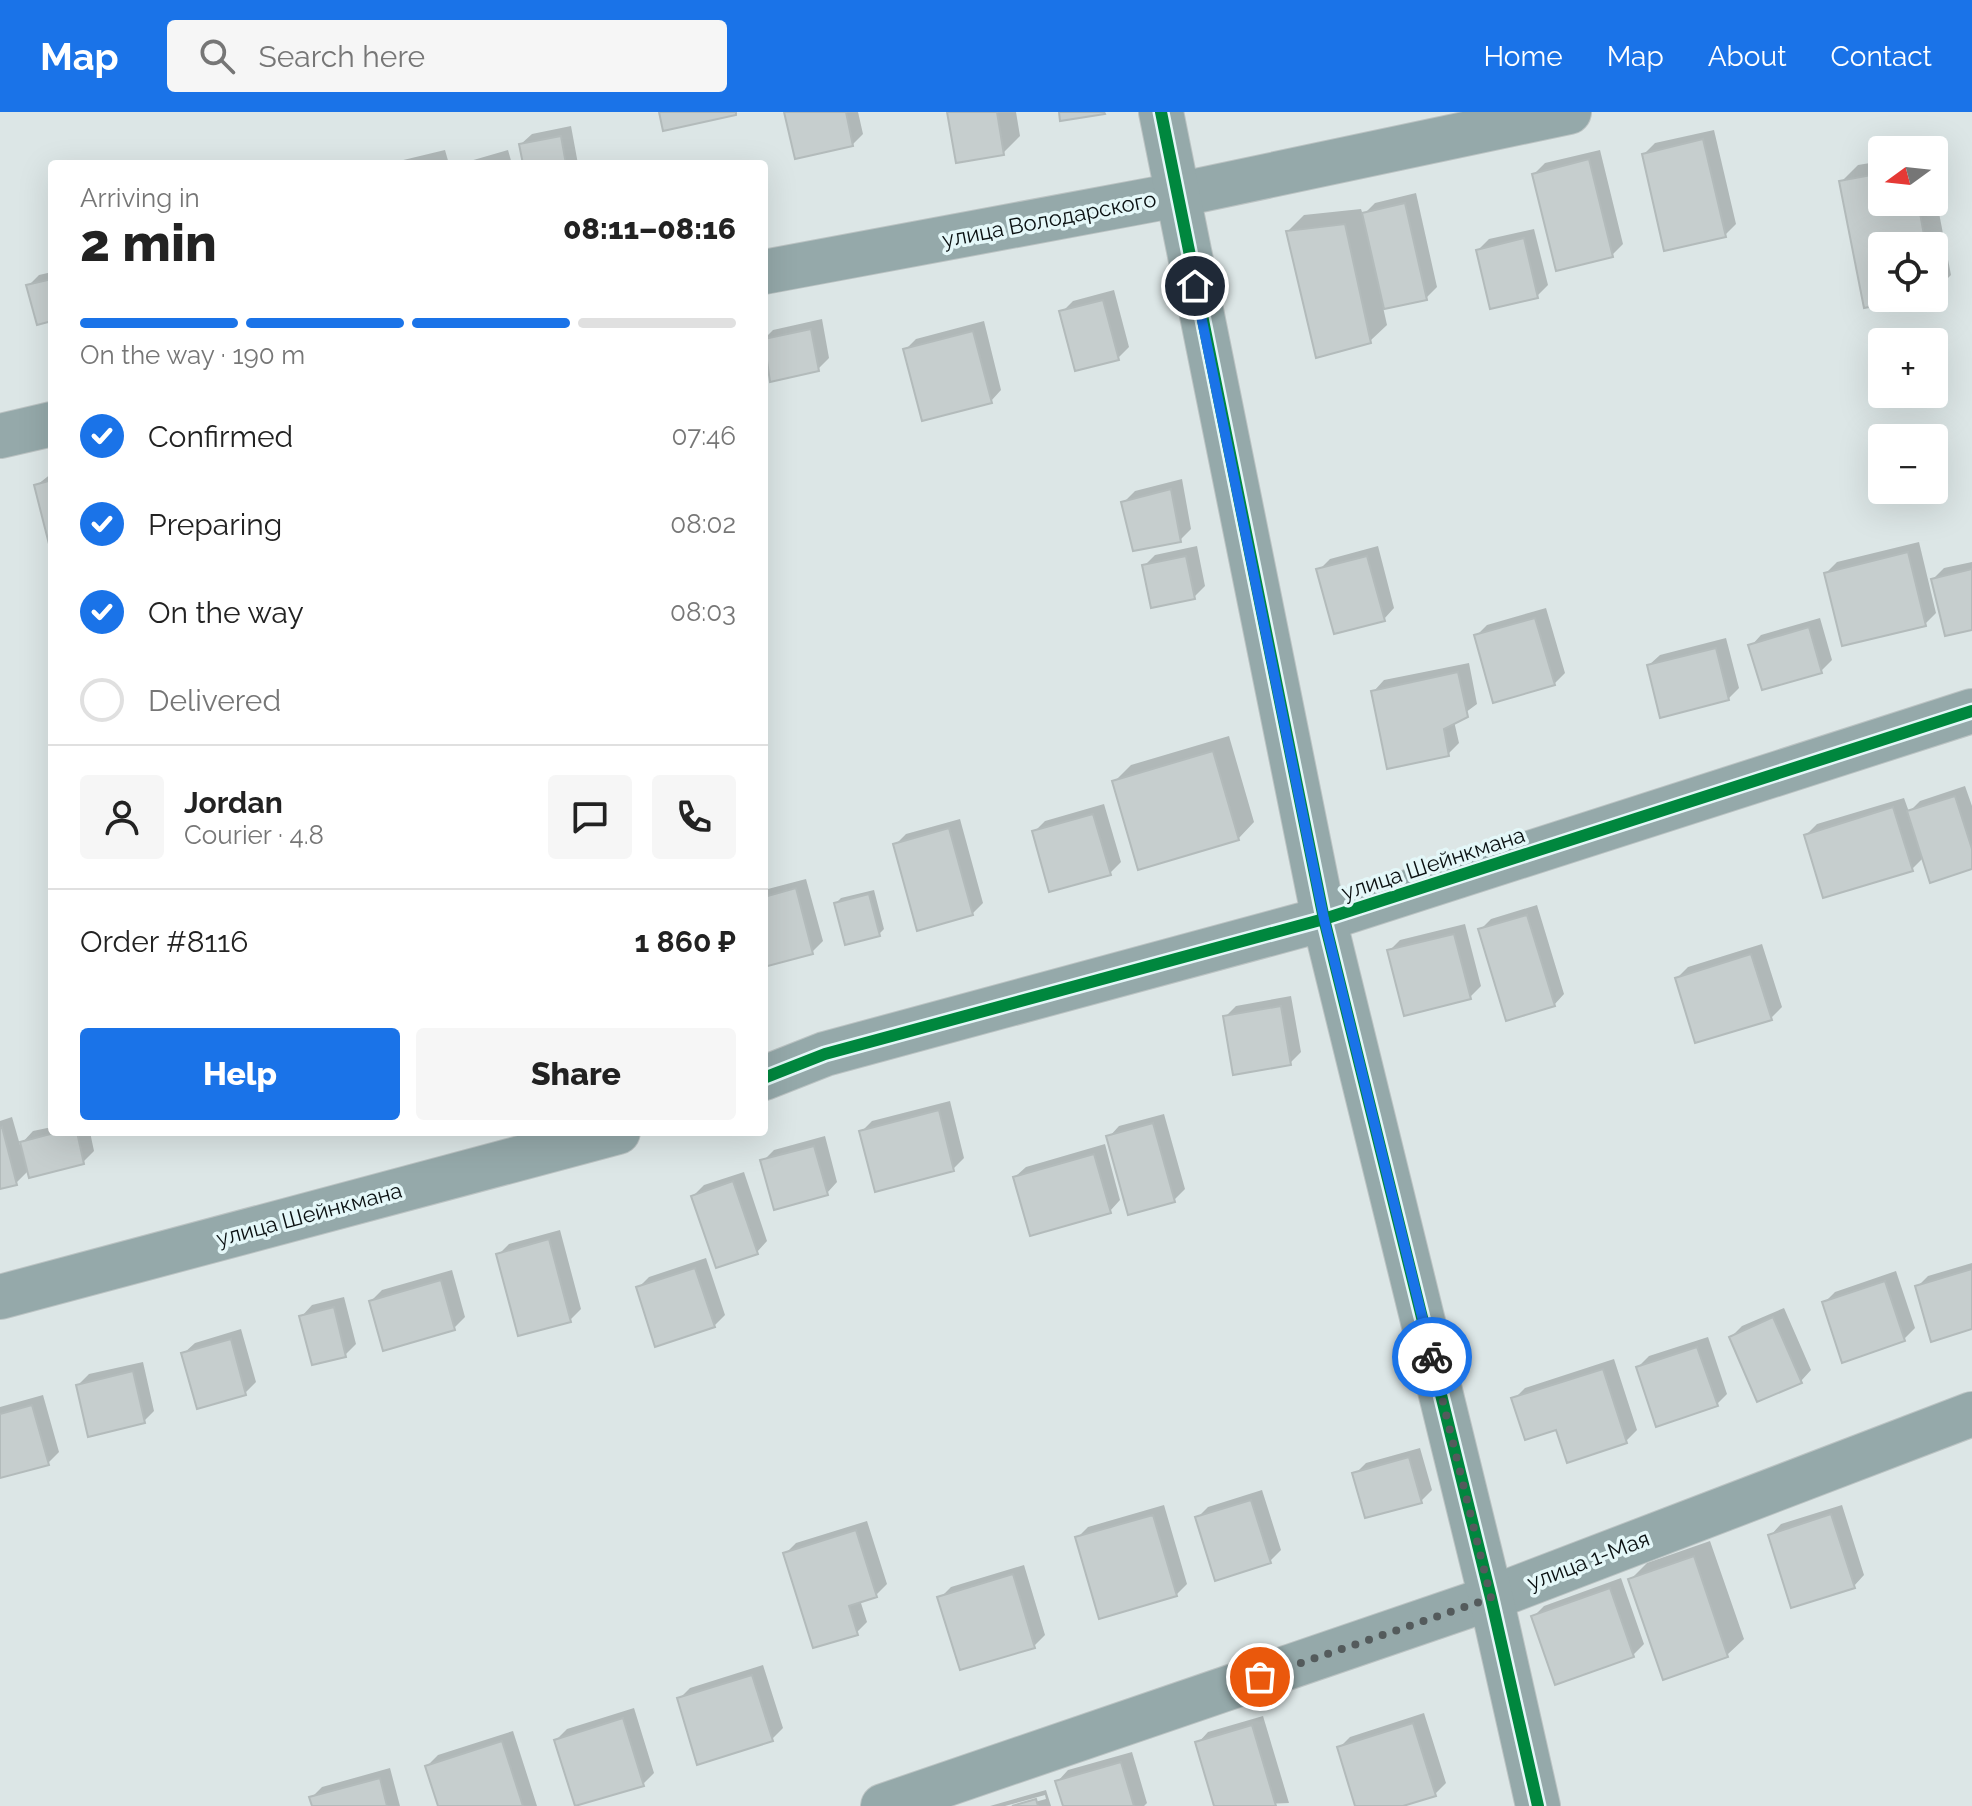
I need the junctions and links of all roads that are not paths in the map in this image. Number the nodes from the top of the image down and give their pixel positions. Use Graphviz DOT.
graph roads {
  1 [pos="1161,112"];
  2 [pos="1569,112"];
  3 [pos="1177,195"];
  4 [pos="768,271"];
  5 [pos="48,425"];
  6 [pos="0,436"];
  7 [pos="1972,711"];
  8 [pos="1324,919"];
  9 [pos="768,1076"];
  10 [pos="603,1136"];
  11 [pos="0,1297"];
  12 [pos="1972,1414"];
  13 [pos="1491,1598"];
  14 [pos="883,1806"];
  15 [pos="1538,1806"];
  1 -- 3 [label="street"];
  2 -- 3 [label="street, улица Володарского"];
  3 -- 4 [label="street, улица Володарского"];
  3 -- 8 [label="street"];
  5 -- 6 [label="street"];
  7 -- 8 [label="street, улица Шейнкмана"];
  8 -- 9 [label="street, улица Шейнкмана"];
  8 -- 13 [label="street"];
  10 -- 11 [label="street, улица Шейнкмана"];
  12 -- 13 [label="street, улица 1-Мая"];
  13 -- 14 [label="street, улица 1-Мая"];
  13 -- 15 [label="street"];
}
